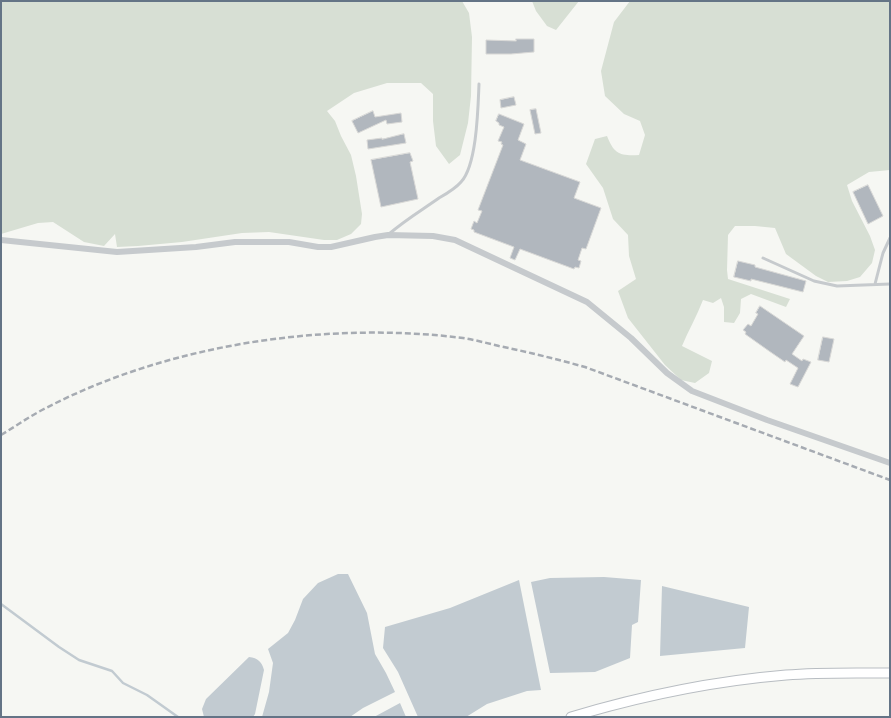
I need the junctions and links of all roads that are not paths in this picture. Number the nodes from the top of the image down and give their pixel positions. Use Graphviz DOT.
graph roads {
  1 [pos="479,84"];
  2 [pos="388,235"];
  3 [pos="890,238"];
  4 [pos="1,240"];
  5 [pos="763,258"];
  6 [pos="875,284"];
  7 [pos="890,284"];
  8 [pos="890,463"];
  9 [pos="890,673"];
  10 [pos="571,717"];
  1 -- 2 [label="lane"];
  2 -- 4 [label="street"];
  2 -- 8 [label="street"];
  3 -- 6 [label="lane"];
  5 -- 6 [label="lane"];
  6 -- 7 [label="lane"];
  9 -- 10 [label="main road"];
}
